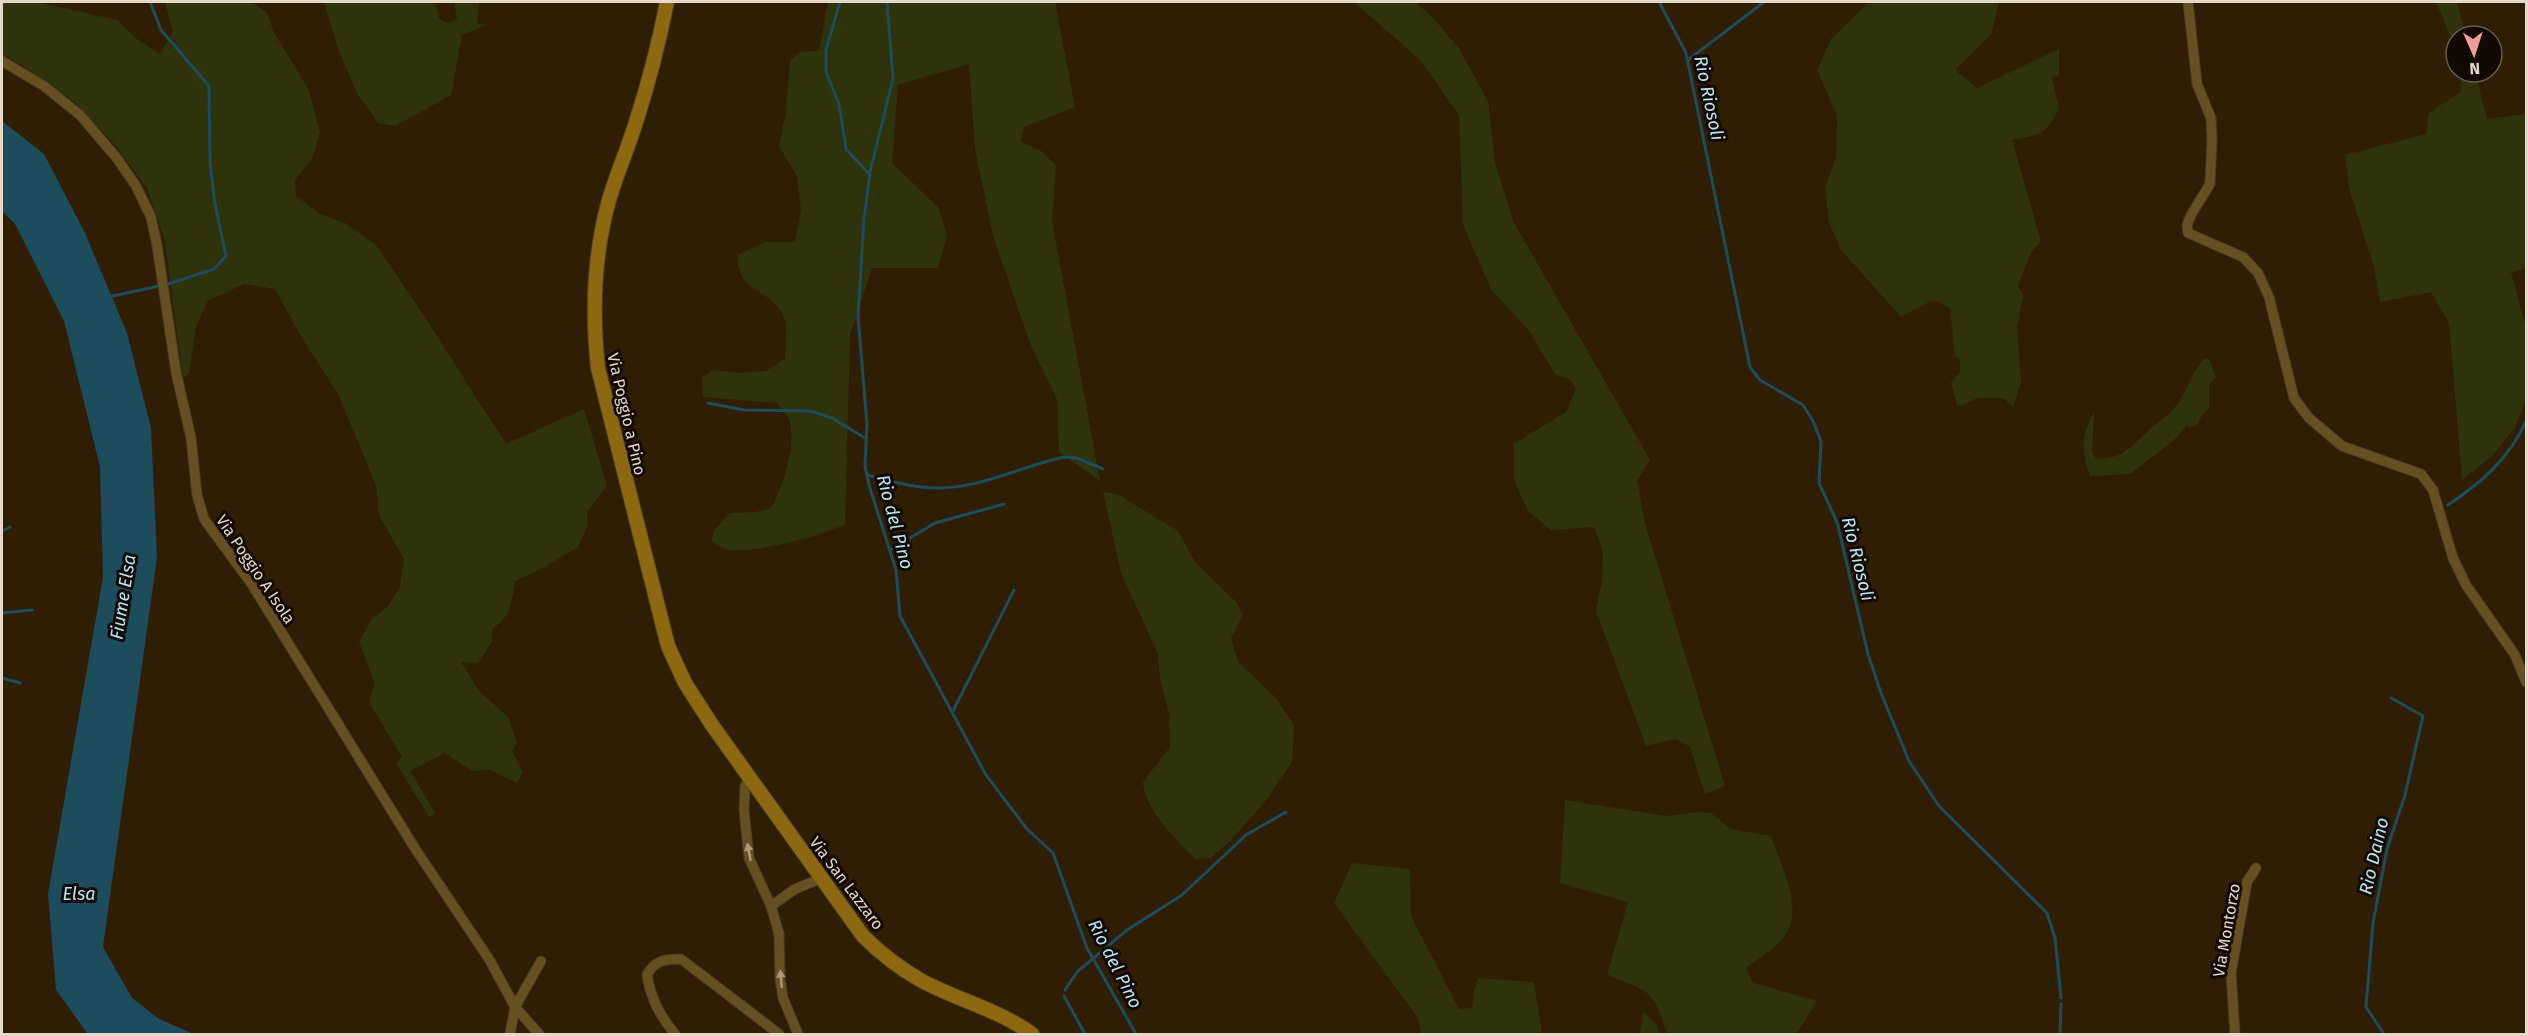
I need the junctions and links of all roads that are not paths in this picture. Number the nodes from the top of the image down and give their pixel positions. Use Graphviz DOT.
graph roads {
  1 [pos="667,2"];
  2 [pos="2187,2"];
  3 [pos="2,61"];
  4 [pos="2526,682"];
  5 [pos="750,779"];
  6 [pos="2256,868"];
  7 [pos="822,878"];
  8 [pos="771,906"];
  9 [pos="541,961"];
  10 [pos="515,1007"];
  11 [pos="510,1035"];
  12 [pos="539,1035"];
  13 [pos="675,1035"];
  14 [pos="779,1035"];
  15 [pos="798,1035"];
  16 [pos="1032,1035"];
  17 [pos="2235,1035"];
  1 -- 5 [label="street, Via Poggio a Pino"];
  2 -- 4 [label="street"];
  3 -- 10 [label="street, Via Poggio A Isola"];
  5 -- 7 [label="street, Via San Lazzaro"];
  8 -- 5 [label="street, one-way"];
  6 -- 17 [label="street, Via Montorzo"];
  7 -- 8 [label="street"];
  7 -- 16 [label="street, Via San Lazzaro"];
  15 -- 8 [label="street, one-way"];
  9 -- 10 [label="street"];
  10 -- 11 [label="street"];
  10 -- 12 [label="street, Via Poggio A Isola"];
  13 -- 14 [label="street"];
}
